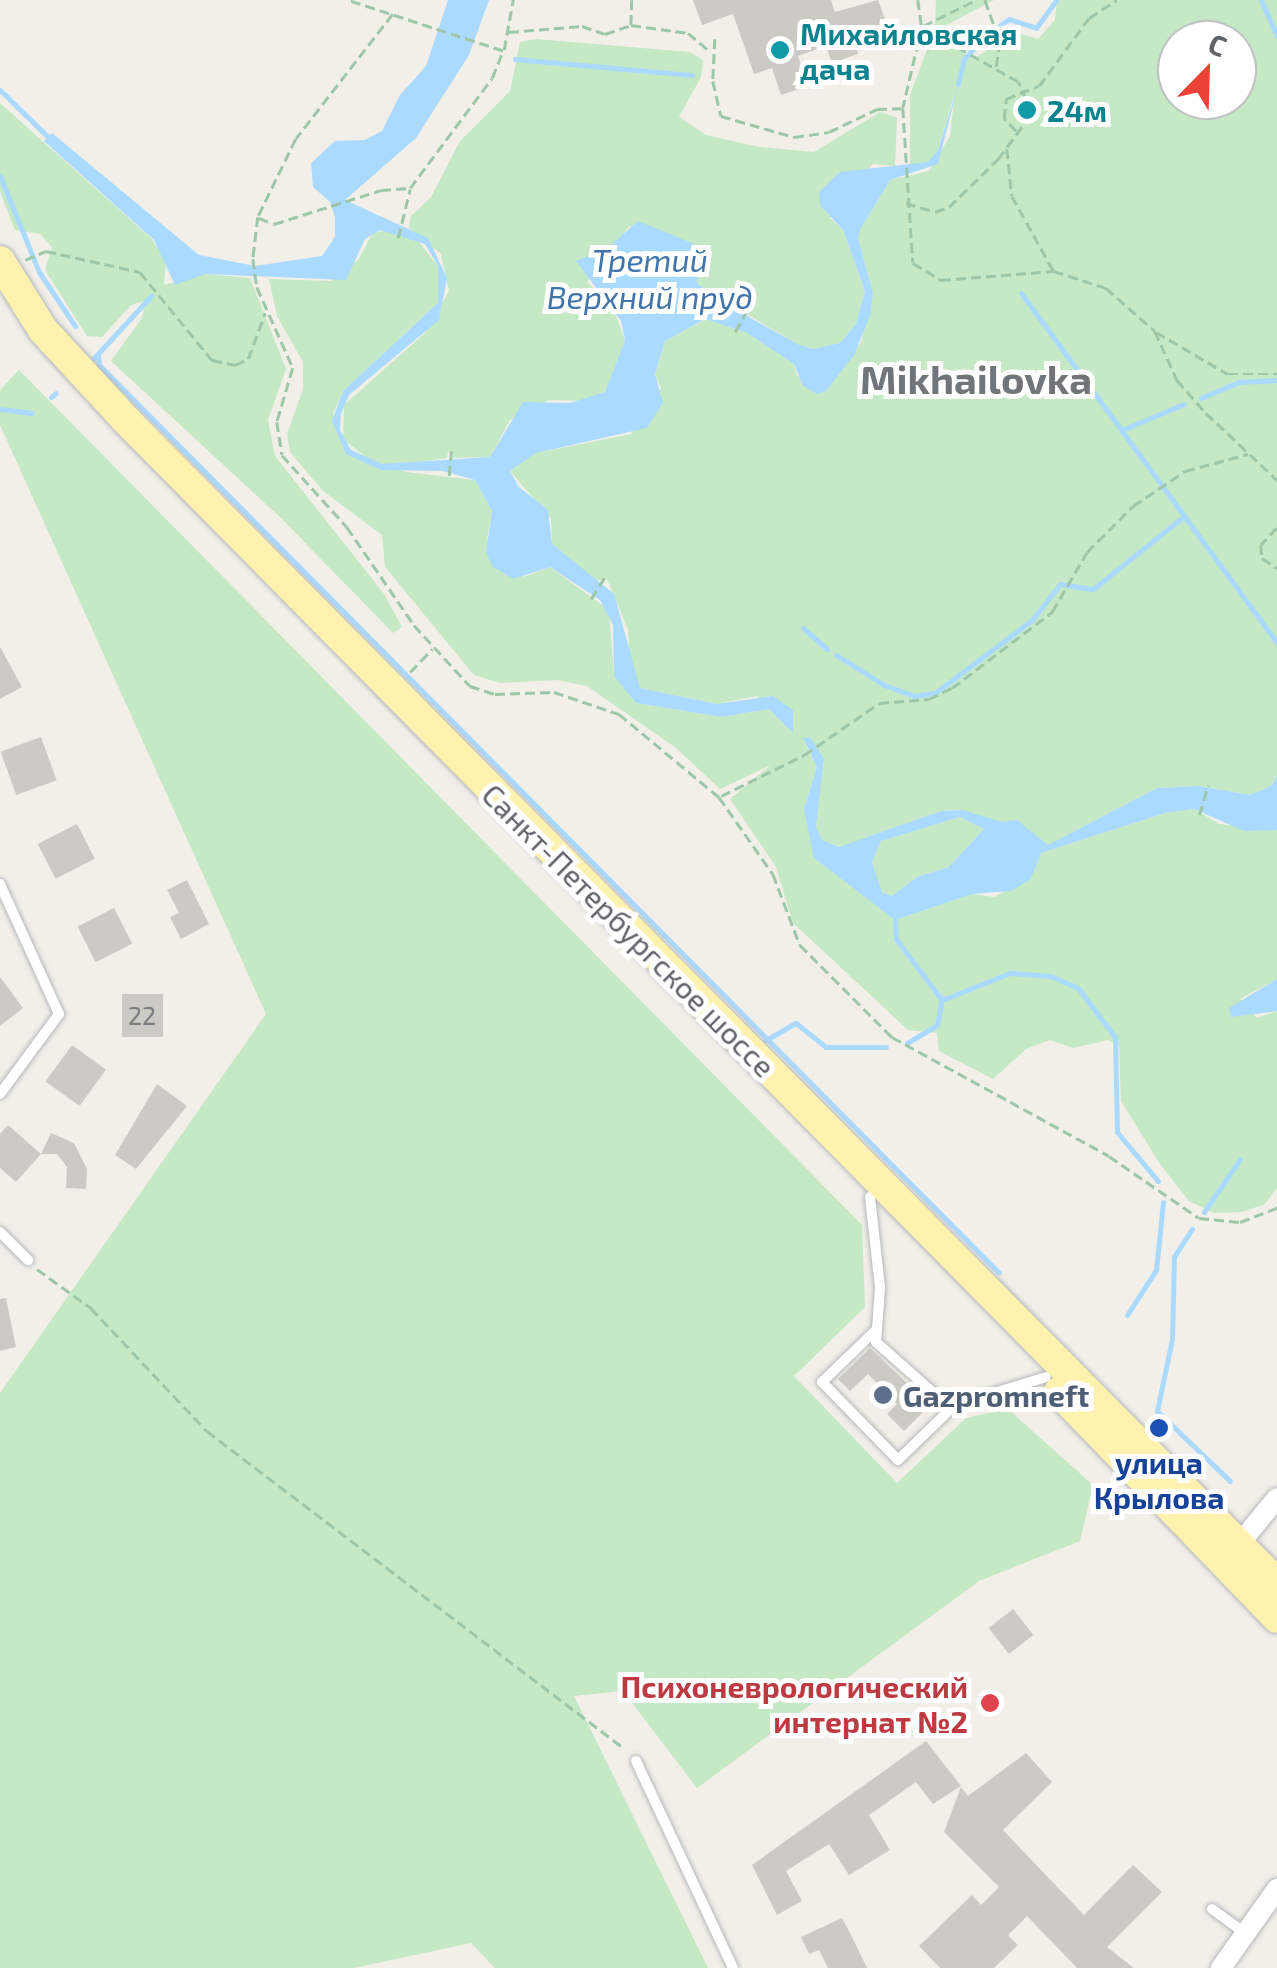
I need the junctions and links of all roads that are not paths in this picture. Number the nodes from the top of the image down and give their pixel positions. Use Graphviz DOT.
graph roads {
  1 [pos="10,262"];
  2 [pos="0,298"];
  3 [pos="0,884"];
  4 [pos="0,1094"];
  5 [pos="870,1198"];
  6 [pos="0,1232"];
  7 [pos="28,1260"];
  8 [pos="877,1330"];
  9 [pos="1046,1377"];
  10 [pos="961,1399"];
  11 [pos="1277,1498"];
  12 [pos="1231,1554"];
  13 [pos="1277,1583"];
  14 [pos="1277,1618"];
  15 [pos="636,1762"];
  16 [pos="1277,1889"];
  17 [pos="1212,1909"];
  18 [pos="1246,1934"];
  19 [pos="733,1968"];
  20 [pos="1221,1968"];
  1 -- 12 [label="main road, Санкт-Петербургское шоссе"];
  2 -- 5 [label="main road, Санкт-Петербургское шоссе"];
  3 -- 4 [label="lane"];
  5 -- 8 [label="lane"];
  5 -- 9 [label="main road, Санкт-Петербургское шоссе"];
  6 -- 7 [label="lane"];
  8 -- 10 [label="lane"];
  8 -- 10 [label="lane"];
  9 -- 10 [label="lane"];
  9 -- 12 [label="main road, Санкт-Петербургское шоссе"];
  11 -- 12 [label="street"];
  12 -- 13 [label="main road, Санкт-Петербургское шоссе"];
  12 -- 14 [label="main road, Санкт-Петербургское шоссе"];
  15 -- 19 [label="lane"];
  16 -- 18 [label="street"];
  17 -- 18 [label="lane"];
  18 -- 20 [label="street"];
}
